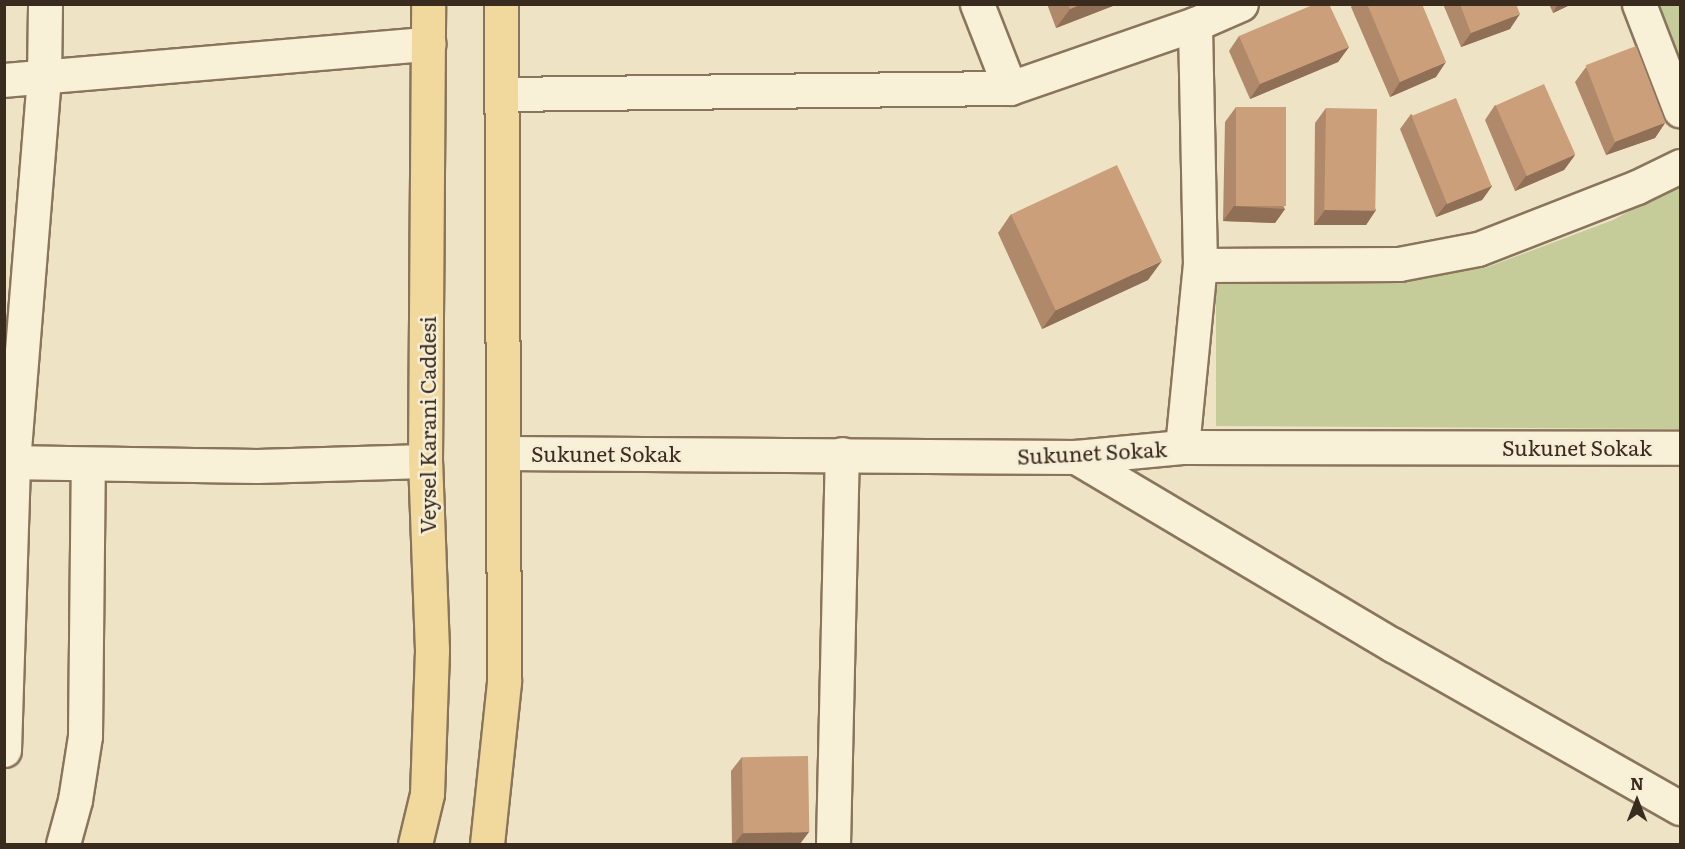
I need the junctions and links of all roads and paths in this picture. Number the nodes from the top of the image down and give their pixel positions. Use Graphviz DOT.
graph roads {
  1 [pos="45,4"];
  2 [pos="428,4"];
  3 [pos="501,4"];
  4 [pos="977,4"];
  5 [pos="1241,4"];
  6 [pos="1639,4"];
  7 [pos="1195,24"];
  8 [pos="428,44"];
  9 [pos="44,78"];
  10 [pos="4,80"];
  11 [pos="1010,88"];
  12 [pos="501,93"];
  13 [pos="1680,110"];
  14 [pos="1680,166"];
  15 [pos="1200,265"];
  16 [pos="1182,447"];
  17 [pos="1680,448"];
  18 [pos="503,453"];
  19 [pos="842,454"];
  20 [pos="1076,457"];
  21 [pos="425,461"];
  22 [pos="9,462"];
  23 [pos="88,464"];
  24 [pos="4,750"];
  25 [pos="1680,808"];
  26 [pos="63,844"];
  27 [pos="415,844"];
  28 [pos="488,844"];
  29 [pos="833,844"];
  1 -- 9 [label="street"];
  2 -- 8 [label="main road, Veysel Karani Caddesi"];
  3 -- 12 [label="main road"];
  4 -- 11 [label="street"];
  5 -- 7 [label="street"];
  6 -- 13 [label="street"];
  7 -- 11 [label="street"];
  7 -- 15 [label="street"];
  8 -- 9 [label="street"];
  8 -- 21 [label="main road, Veysel Karani Caddesi"];
  9 -- 10 [label="street"];
  9 -- 22 [label="street"];
  11 -- 12 [label="street"];
  12 -- 18 [label="main road"];
  14 -- 15 [label="street"];
  15 -- 16 [label="street"];
  16 -- 17 [label="street, Sukunet Sokak"];
  16 -- 20 [label="street, Sukunet Sokak"];
  18 -- 19 [label="street, Sukunet Sokak"];
  18 -- 28 [label="main road"];
  19 -- 20 [label="street, Sukunet Sokak"];
  19 -- 29 [label="street"];
  20 -- 25 [label="street"];
  21 -- 23 [label="street"];
  21 -- 27 [label="main road, Veysel Karani Caddesi"];
  22 -- 23 [label="street"];
  22 -- 24 [label="street"];
  23 -- 26 [label="street"];
}
